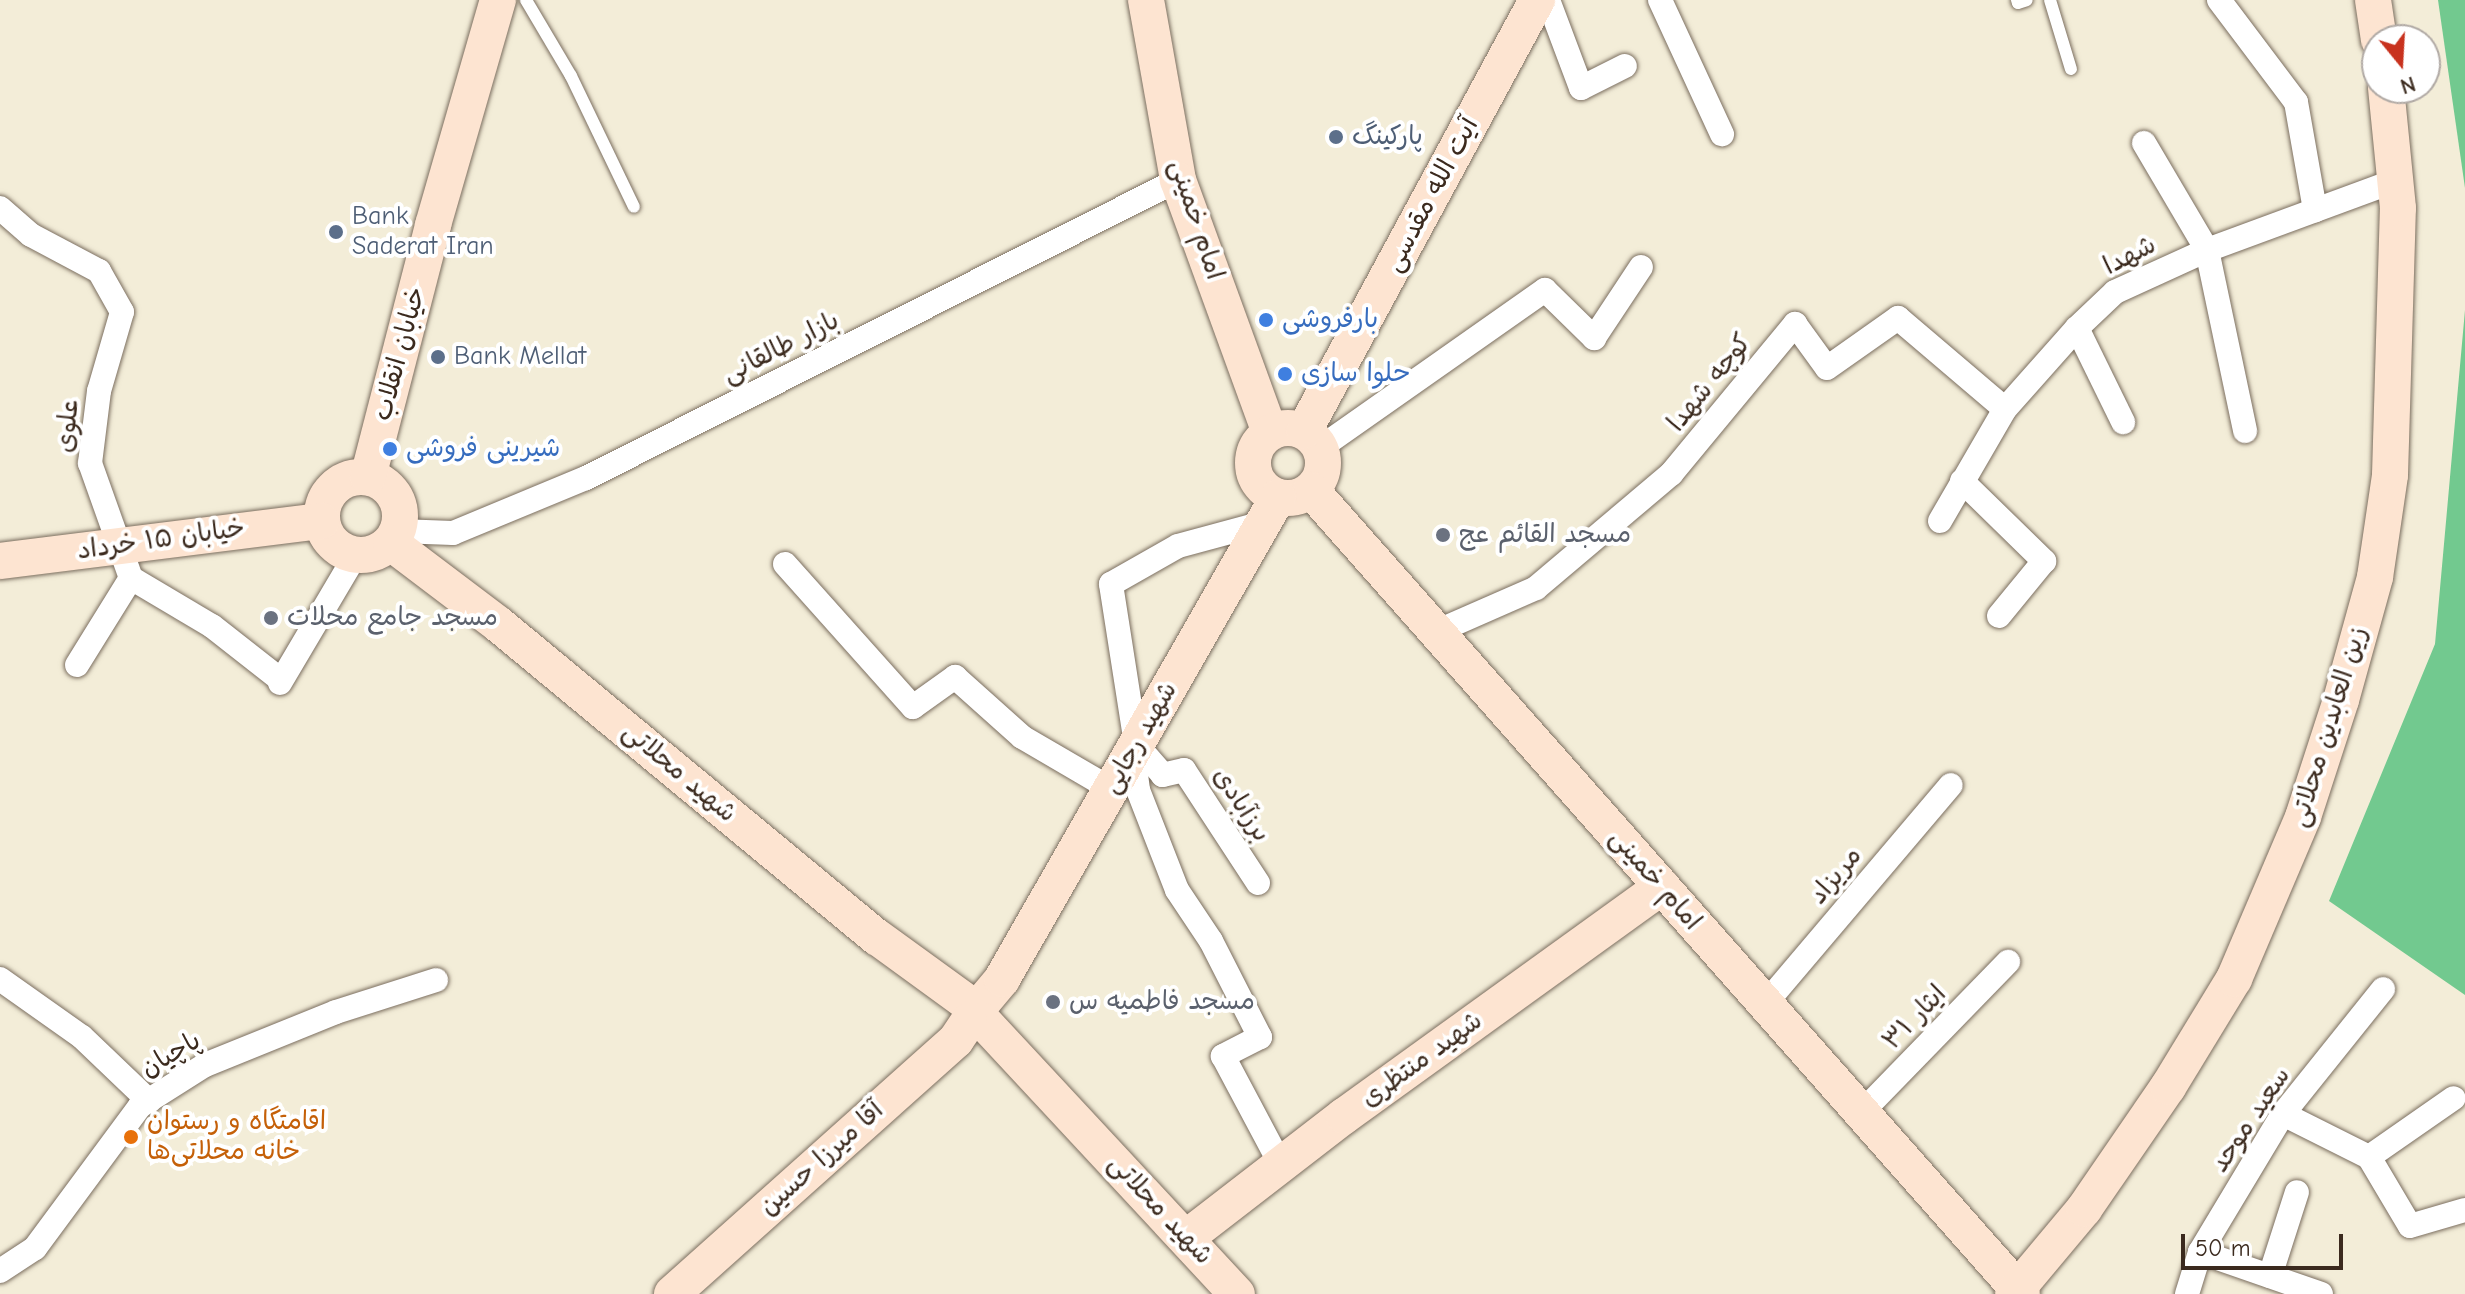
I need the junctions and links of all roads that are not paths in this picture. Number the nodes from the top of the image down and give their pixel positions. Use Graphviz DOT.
graph roads {
  1 [pos="498,0"];
  2 [pos="526,0"];
  3 [pos="1146,0"];
  4 [pos="1537,0"];
  5 [pos="1548,0"];
  6 [pos="1660,0"];
  7 [pos="2017,0"];
  8 [pos="2027,0"];
  9 [pos="2050,0"];
  10 [pos="2219,0"];
  11 [pos="2373,0"];
  12 [pos="2377,24"];
  13 [pos="1625,66"];
  14 [pos="2071,69"];
  15 [pos="2388,104"];
  16 [pos="1722,134"];
  17 [pos="2144,143"];
  18 [pos="1178,180"];
  19 [pos="2395,181"];
  20 [pos="634,207"];
  21 [pos="2315,210"];
  22 [pos="4,218"];
  23 [pos="2207,250"];
  24 [pos="1641,267"];
  25 [pos="2077,328"];
  26 [pos="2005,409"];
  27 [pos="2123,422"];
  28 [pos="2245,431"];
  29 [pos="1298,437"];
  30 [pos="368,477"];
  31 [pos="1962,481"];
  32 [pos="1284,503"];
  33 [pos="322,521"];
  34 [pos="1940,521"];
  35 [pos="394,537"];
  36 [pos="118,545"];
  37 [pos="355,556"];
  38 [pos="0,561"];
  39 [pos="785,564"];
  40 [pos="131,578"];
  41 [pos="1999,616"];
  42 [pos="1436,632"];
  43 [pos="77,665"];
  44 [pos="1135,747"];
  45 [pos="1951,785"];
  46 [pos="1111,789"];
  47 [pos="1258,883"];
  48 [pos="1662,887"];
  49 [pos="2008,962"];
  50 [pos="0,979"];
  51 [pos="436,980"];
  52 [pos="2383,989"];
  53 [pos="1765,1004"];
  54 [pos="981,1005"];
  55 [pos="2454,1098"];
  56 [pos="149,1101"];
  57 [pos="1861,1113"];
  58 [pos="2283,1114"];
  59 [pos="2369,1157"];
  60 [pos="1281,1165"];
  61 [pos="2297,1192"];
  62 [pos="2465,1210"];
  63 [pos="1186,1238"];
  64 [pos="2200,1252"];
  65 [pos="0,1271"];
  66 [pos="2270,1276"];
  67 [pos="2013,1287"];
  68 [pos="672,1294"];
  69 [pos="1237,1294"];
  70 [pos="2187,1294"];
  71 [pos="2321,1294"];
  1 -- 30 [label="main road, خیابان انقلاب"];
  2 -- 20 [label="lane"];
  3 -- 18 [label="main road, امام خمینی"];
  4 -- 29 [label="main road, آیت الله مقدسی"];
  5 -- 13 [label="street"];
  6 -- 16 [label="street"];
  7 -- 8 [label="lane"];
  9 -- 14 [label="lane"];
  10 -- 21 [label="street"];
  11 -- 12 [label="main road"];
  15 -- 19 [label="main road, زین العابدین محلاتی"];
  17 -- 23 [label="street"];
  18 -- 29 [label="main road, امام خمینی"];
  18 -- 35 [label="street, بازار طالقانی"];
  19 -- 21 [label="street, شهدا"];
  19 -- 67 [label="main road, زین العابدین محلاتی"];
  21 -- 23 [label="street, شهدا"];
  22 -- 36 [label="street, علوی"];
  23 -- 25 [label="street, شهدا"];
  23 -- 28 [label="street"];
  24 -- 29 [label="street"];
  25 -- 26 [label="street, شهدا"];
  25 -- 27 [label="street"];
  26 -- 31 [label="street, شهدا"];
  26 -- 42 [label="street, کوچه شهدا"];
  29 -- 32 [label="main road, شهید رجایی"];
  29 -- 32 [label="main road, آیت الله مقدسی"];
  30 -- 33 [label="main road"];
  30 -- 35 [label="main road"];
  31 -- 34 [label="street, شهدا"];
  31 -- 41 [label="street"];
  32 -- 42 [label="main road, امام خمینی"];
  32 -- 44 [label="main road, شهید رجایی"];
  32 -- 44 [label="street"];
  33 -- 36 [label="main road, خیابان ۱۵ خرداد"];
  33 -- 37 [label="main road"];
  35 -- 37 [label="main road"];
  35 -- 54 [label="main road, شهید محلاتی"];
  36 -- 38 [label="main road, خیابان ۱۵ خرداد"];
  36 -- 40 [label="street, علوی"];
  37 -- 40 [label="street"];
  39 -- 46 [label="street"];
  40 -- 43 [label="street"];
  42 -- 48 [label="main road, امام خمینی"];
  44 -- 46 [label="main road, شهید رجایی"];
  44 -- 47 [label="street, برزآبادی"];
  44 -- 60 [label="street"];
  45 -- 53 [label="street, مریزاد"];
  46 -- 54 [label="main road, شهید رجایی"];
  48 -- 53 [label="main road, امام خمینی"];
  48 -- 60 [label="main road, شهید منتظری"];
  49 -- 57 [label="street, ایثار ۳۱"];
  50 -- 56 [label="street"];
  51 -- 56 [label="street, پاچیان"];
  52 -- 58 [label="street, سعید موحد"];
  53 -- 57 [label="main road, امام خمینی"];
  54 -- 63 [label="main road, شهید محلاتی"];
  54 -- 68 [label="main road, آقا میرزا حسین"];
  55 -- 59 [label="street"];
  56 -- 65 [label="street, پاچیان"];
  57 -- 67 [label="main road, امام خمینی"];
  58 -- 59 [label="street"];
  58 -- 64 [label="street, سعید موحد"];
  59 -- 62 [label="street"];
  60 -- 63 [label="main road, شهید منتظری"];
  61 -- 66 [label="street"];
  63 -- 69 [label="main road, شهید محلاتی"];
  64 -- 66 [label="street"];
  64 -- 70 [label="street, سعید موحد"];
  66 -- 71 [label="street"];
}
